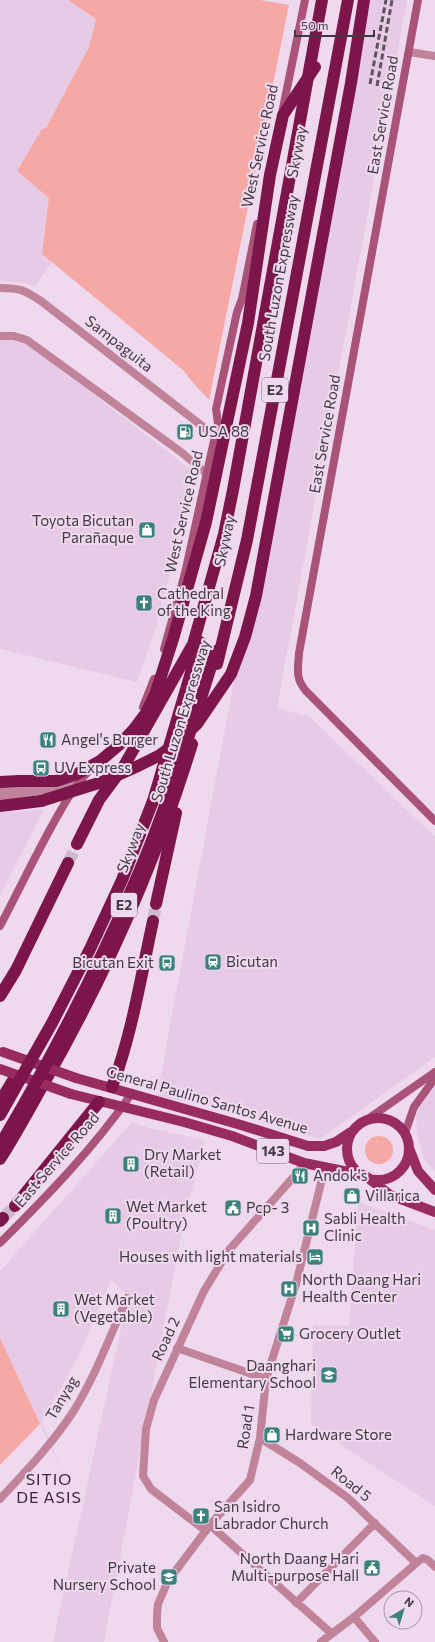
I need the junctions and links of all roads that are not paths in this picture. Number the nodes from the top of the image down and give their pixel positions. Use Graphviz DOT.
graph roads {
  1 [pos="306,0"];
  2 [pos="322,0"];
  3 [pos="327,0"];
  4 [pos="342,0"];
  5 [pos="348,0"];
  6 [pos="364,0"];
  7 [pos="418,0"];
  8 [pos="409,52"];
  9 [pos="435,56"];
  10 [pos="315,67"];
  11 [pos="0,288"];
  12 [pos="0,336"];
  13 [pos="216,436"];
  14 [pos="207,474"];
  15 [pos="194,642"];
  16 [pos="183,775"];
  17 [pos="83,777"];
  18 [pos="0,782"];
  19 [pos="77,785"];
  20 [pos="0,790"];
  21 [pos="0,797"];
  22 [pos="0,806"];
  23 [pos="435,821"];
  24 [pos="77,844"];
  25 [pos="68,863"];
  26 [pos="156,904"];
  27 [pos="4,918"];
  28 [pos="153,921"];
  29 [pos="0,926"];
  30 [pos="0,931"];
  31 [pos="0,996"];
  32 [pos="1,1052"];
  33 [pos="0,1069"];
  34 [pos="435,1072"];
  35 [pos="435,1078"];
  36 [pos="112,1087"];
  37 [pos="132,1093"];
  38 [pos="0,1102"];
  39 [pos="99,1102"];
  40 [pos="122,1107"];
  41 [pos="0,1115"];
  42 [pos="365,1120"];
  43 [pos="351,1132"];
  44 [pos="405,1133"];
  45 [pos="0,1145"];
  46 [pos="409,1148"];
  47 [pos="0,1159"];
  48 [pos="304,1163"];
  49 [pos="325,1167"];
  50 [pos="365,1176"];
  51 [pos="435,1190"];
  52 [pos="15,1206"];
  53 [pos="435,1212"];
  54 [pos="0,1243"];
  55 [pos="127,1298"];
  56 [pos="177,1348"];
  57 [pos="266,1379"];
  58 [pos="260,1438"];
  59 [pos="0,1499"];
  60 [pos="375,1523"];
  61 [pos="208,1528"];
  62 [pos="416,1563"];
  63 [pos="435,1567"];
  64 [pos="296,1603"];
  65 [pos="354,1617"];
  66 [pos="331,1633"];
  67 [pos="164,1642"];
  68 [pos="320,1642"];
  69 [pos="375,1642"];
  1 -- 13 [label="main road, West Service Road"];
  2 -- 15 [label="highway, South Luzon Expressway / E2"];
  3 -- 10 [label="highway, Skyway / E2"];
  4 -- 45 [label="highway, Skyway / E2, bridge"];
  5 -- 16 [label="highway, South Luzon Expressway / E2"];
  6 -- 22 [label="highway, bridge"];
  7 -- 8 [label="main road, East Service Road"];
  8 -- 9 [label="street"];
  8 -- 23 [label="main road, East Service Road"];
  10 -- 18 [label="highway, bridge"];
  10 -- 41 [label="highway, Skyway / E2, bridge"];
  11 -- 13 [label="street, Sampaguita"];
  12 -- 14 [label="street"];
  13 -- 14 [label="main road, West Service Road"];
  14 -- 17 [label="main road, West Service Road"];
  15 -- 24 [label="highway"];
  15 -- 38 [label="highway, South Luzon Expressway / E2"];
  16 -- 26 [label="highway"];
  16 -- 47 [label="highway, South Luzon Expressway / E2"];
  17 -- 19 [label="main road, West Service Road"];
  17 -- 20 [label="street"];
  19 -- 21 [label="street"];
  19 -- 27 [label="main road, West Service Road"];
  25 -- 31 [label="highway"];
  27 -- 29 [label="main road, West Service Road"];
  27 -- 30 [label="main road, West Service Road"];
  28 -- 36 [label="highway"];
  32 -- 36 [label="main road, General Paulino Santos Avenue, bridge"];
  33 -- 39 [label="main road, General Paulino Santos Avenue, bridge"];
  34 -- 42 [label="main road"];
  35 -- 44 [label="main road"];
  36 -- 37 [label="main road, General Paulino Santos Avenue / 143"];
  36 -- 39 [label="main road"];
  37 -- 40 [label="main road, East Service Road"];
  37 -- 43 [label="main road, General Paulino Santos Avenue / 143"];
  39 -- 40 [label="main road, General Paulino Santos Avenue / 143"];
  39 -- 52 [label="highway"];
  40 -- 48 [label="main road, General Paulino Santos Avenue / 143"];
  40 -- 54 [label="main road, East Service Road"];
  42 -- 43 [label="main road, 143"];
  42 -- 44 [label="main road"];
  43 -- 50 [label="main road, 143"];
  44 -- 46 [label="main road"];
  46 -- 50 [label="main road, 143"];
  46 -- 51 [label="main road"];
  48 -- 49 [label="main road, General Paulino Santos Avenue / 143"];
  48 -- 56 [label="street, Road 2"];
  49 -- 50 [label="main road, General Paulino Santos Avenue / 143"];
  49 -- 57 [label="street, Road 1"];
  50 -- 53 [label="main road, General Paulino Santos Avenue / 143"];
  55 -- 59 [label="street, Tanyag"];
  56 -- 57 [label="street"];
  56 -- 61 [label="street, Road 2"];
  57 -- 58 [label="street, Road 1"];
  58 -- 60 [label="street, Road 5"];
  58 -- 61 [label="street, Road 1"];
  60 -- 62 [label="street, Road 5"];
  60 -- 64 [label="street"];
  61 -- 64 [label="street, Road 2"];
  61 -- 67 [label="street, Road 1"];
  62 -- 63 [label="street"];
  62 -- 65 [label="street"];
  64 -- 66 [label="street, Road 2"];
  65 -- 66 [label="street"];
  65 -- 69 [label="street"];
  66 -- 68 [label="street"];
}
